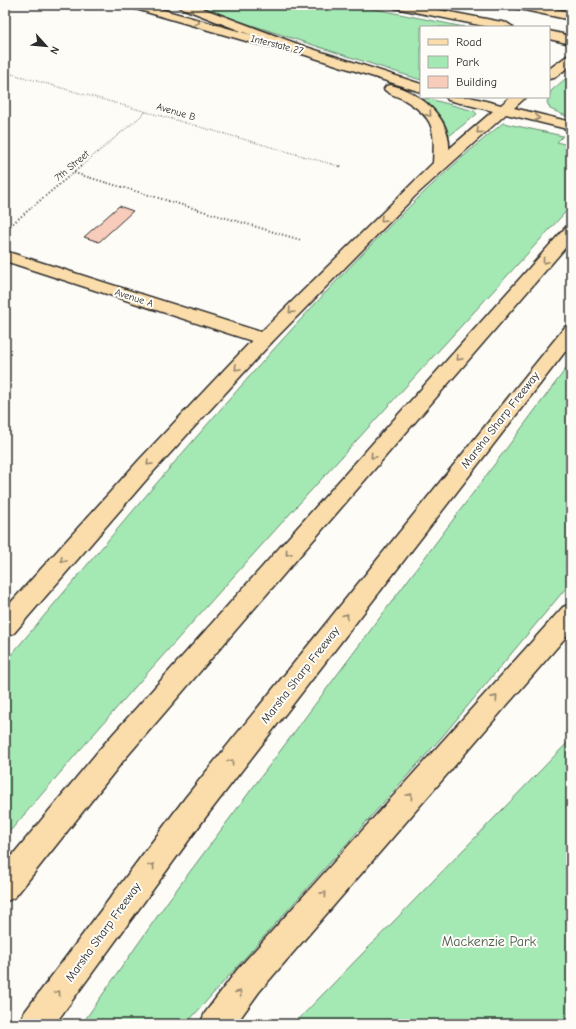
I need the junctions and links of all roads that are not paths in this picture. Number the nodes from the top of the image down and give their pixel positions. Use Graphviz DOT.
graph roads {
  1 [pos="133,5"];
  2 [pos="183,5"];
  3 [pos="395,5"];
  4 [pos="515,5"];
  5 [pos="567,15"];
  6 [pos="502,26"];
  7 [pos="550,35"];
  8 [pos="571,40"];
  9 [pos="300,49"];
  10 [pos="571,59"];
  11 [pos="334,62"];
  12 [pos="550,74"];
  13 [pos="420,88"];
  14 [pos="457,98"];
  15 [pos="518,98"];
  16 [pos="502,110"];
  17 [pos="571,126"];
  18 [pos="440,165"];
  19 [pos="571,231"];
  20 [pos="5,256"];
  21 [pos="571,331"];
  22 [pos="264,339"];
  23 [pos="571,614"];
  24 [pos="5,626"];
  25 [pos="5,887"];
  26 [pos="35,1024"];
  27 [pos="216,1024"];
  1 -- 9 [label="main road, Interstate 27, one-way"];
  2 -- 9 [label="main road"];
  3 -- 6 [label="main road"];
  4 -- 5 [label="main road"];
  7 -- 8 [label="main road"];
  9 -- 11 [label="main road, Interstate 27"];
  10 -- 12 [label="main road"];
  11 -- 13 [label="main road, Interstate 27"];
  11 -- 18 [label="main road, one-way"];
  14 -- 16 [label="main road"];
  15 -- 16 [label="main road"];
  16 -- 17 [label="main road, one-way"];
  16 -- 18 [label="main road, one-way"];
  18 -- 22 [label="main road, one-way"];
  19 -- 25 [label="main road, one-way"];
  20 -- 22 [label="main road, Avenue A"];
  26 -- 21 [label="main road, Marsha Sharp Freeway, one-way"];
  22 -- 24 [label="main road, one-way"];
  27 -- 23 [label="main road, one-way"];
}
